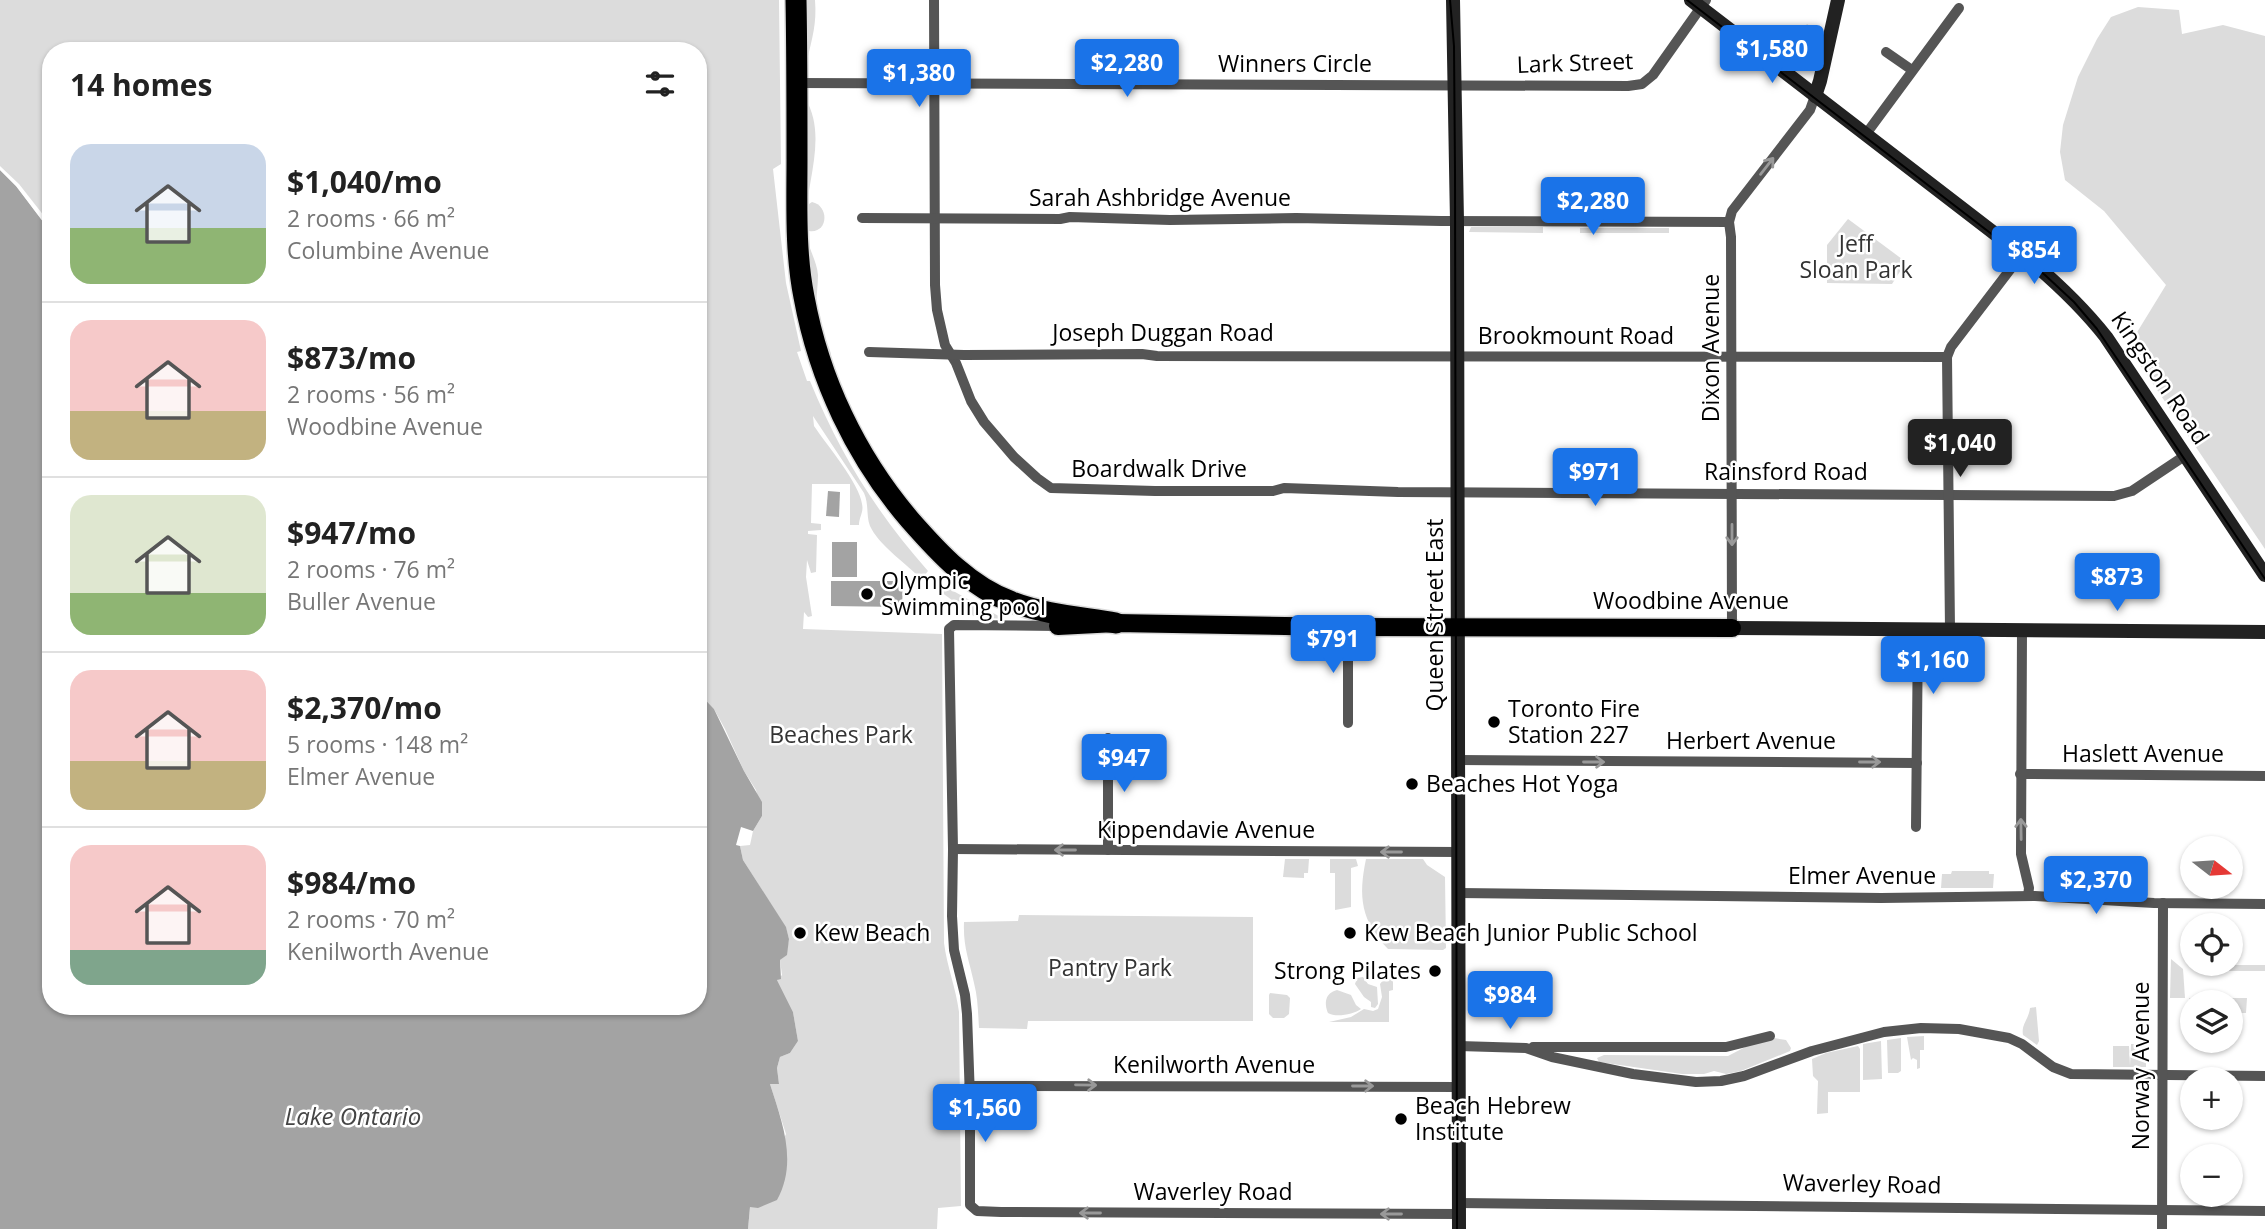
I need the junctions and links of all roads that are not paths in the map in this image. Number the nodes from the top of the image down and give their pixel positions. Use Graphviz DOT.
graph roads {
  1 [pos="783,0"];
  2 [pos="796,0"];
  3 [pos="934,0"];
  4 [pos="1453,0"];
  5 [pos="1838,0"];
  6 [pos="1699,3"];
  7 [pos="1959,8"];
  8 [pos="1886,52"];
  9 [pos="1912,70"];
  10 [pos="797,83"];
  11 [pos="936,83"];
  12 [pos="1456,87"];
  13 [pos="1815,96"];
  14 [pos="1866,134"];
  15 [pos="862,218"];
  16 [pos="936,218"];
  17 [pos="1457,221"];
  18 [pos="1729,222"];
  19 [pos="2022,254"];
  20 [pos="869,352"];
  21 [pos="951,354"];
  22 [pos="1457,356"];
  23 [pos="1947,357"];
  24 [pos="1732,358"];
  25 [pos="2186,455"];
  26 [pos="1457,492"];
  27 [pos="1732,493"];
  28 [pos="1949,495"];
  29 [pos="2265,575"];
  30 [pos="1116,623"];
  31 [pos="1058,626"];
  32 [pos="1348,627"];
  33 [pos="1458,627"];
  34 [pos="1732,628"];
  35 [pos="1917,629"];
  36 [pos="1950,629"];
  37 [pos="2022,630"];
  38 [pos="2265,632"];
  39 [pos="1348,723"];
  40 [pos="1108,738"];
  41 [pos="1459,760"];
  42 [pos="1917,763"];
  43 [pos="2020,774"];
  44 [pos="2265,776"];
  45 [pos="1916,827"];
  46 [pos="953,849"];
  47 [pos="1108,850"];
  48 [pos="1459,852"];
  49 [pos="1459,893"];
  50 [pos="2028,897"];
  51 [pos="2163,904"];
  52 [pos="2265,904"];
  53 [pos="1770,1036"];
  54 [pos="1460,1046"];
  55 [pos="1527,1048"];
  56 [pos="2162,1076"];
  57 [pos="2265,1076"];
  58 [pos="969,1086"];
  59 [pos="1459,1087"];
  60 [pos="2162,1210"];
  61 [pos="2265,1210"];
  62 [pos="1459,1216"];
  63 [pos="2162,1229"];
  1 -- 31 [label="highway"];
  2 -- 10 [label="highway, Woodbine Avenue"];
  3 -- 11 [label="street, Boardwalk Drive"];
  4 -- 12 [label="main road, Queen Street East"];
  5 -- 13 [label="main road"];
  6 -- 12 [label="street, Lark Street"];
  6 -- 13 [label="main road, Kingston Road"];
  7 -- 9 [label="street"];
  8 -- 9 [label="street"];
  9 -- 14 [label="street"];
  10 -- 11 [label="street, Winners Circle"];
  10 -- 30 [label="highway, Woodbine Avenue"];
  11 -- 12 [label="street, Winners Circle"];
  11 -- 16 [label="street, Boardwalk Drive"];
  12 -- 17 [label="main road, Queen Street East"];
  13 -- 14 [label="main road, Kingston Road"];
  18 -- 13 [label="street, one-way"];
  14 -- 19 [label="main road, Kingston Road"];
  15 -- 16 [label="street, Sarah Ashbridge Avenue"];
  16 -- 17 [label="street, Sarah Ashbridge Avenue"];
  16 -- 21 [label="street, Boardwalk Drive"];
  17 -- 18 [label="street, Sarah Ashbridge Avenue"];
  17 -- 22 [label="main road, Queen Street East"];
  18 -- 24 [label="street, Dixon Avenue"];
  19 -- 23 [label="street"];
  19 -- 25 [label="main road, Kingston Road"];
  20 -- 21 [label="street, Joseph Duggan Road"];
  21 -- 22 [label="street, Joseph Duggan Road"];
  21 -- 26 [label="street, Boardwalk Drive"];
  22 -- 24 [label="street, Brookmount Road"];
  22 -- 26 [label="main road, Queen Street East"];
  23 -- 24 [label="street, Brookmount Road"];
  23 -- 28 [label="street"];
  24 -- 27 [label="street, Dixon Avenue"];
  25 -- 28 [label="street, Rainsford Road"];
  25 -- 29 [label="main road, Kingston Road"];
  26 -- 27 [label="street, Rainsford Road"];
  26 -- 33 [label="main road, Queen Street East"];
  27 -- 28 [label="street, Rainsford Road"];
  27 -- 34 [label="street, Dixon Avenue, one-way"];
  28 -- 36 [label="street"];
  30 -- 31 [label="main road, Woodbine Avenue"];
  30 -- 32 [label="main road, Woodbine Avenue"];
  31 -- 46 [label="street, Woodbine Avenue"];
  32 -- 33 [label="main road, Woodbine Avenue"];
  32 -- 39 [label="street"];
  33 -- 34 [label="main road, Woodbine Avenue"];
  33 -- 41 [label="main road, Queen Street East"];
  34 -- 35 [label="main road, Woodbine Avenue"];
  35 -- 36 [label="main road, Woodbine Avenue"];
  35 -- 42 [label="street"];
  36 -- 37 [label="main road, Woodbine Avenue"];
  37 -- 38 [label="main road, Woodbine Avenue"];
  37 -- 43 [label="street"];
  40 -- 47 [label="street"];
  41 -- 42 [label="street, Herbert Avenue, one-way"];
  41 -- 48 [label="main road, Queen Street East"];
  42 -- 45 [label="street"];
  43 -- 44 [label="street, Haslett Avenue"];
  50 -- 43 [label="street, one-way"];
  47 -- 46 [label="street, Kippendavie Avenue, one-way"];
  46 -- 58 [label="street"];
  48 -- 47 [label="street, Kippendavie Avenue, one-way"];
  48 -- 49 [label="main road, Queen Street East"];
  49 -- 50 [label="street, Elmer Avenue"];
  49 -- 54 [label="main road, Queen Street East"];
  50 -- 51 [label="street, Elmer Avenue"];
  51 -- 52 [label="street, Elmer Avenue"];
  51 -- 56 [label="street, Norway Avenue"];
  53 -- 55 [label="street"];
  54 -- 55 [label="street"];
  54 -- 59 [label="main road, Queen Street East"];
  55 -- 56 [label="street"];
  56 -- 57 [label="street"];
  56 -- 60 [label="street, Norway Avenue"];
  58 -- 59 [label="street, Kenilworth Avenue, one-way"];
  62 -- 58 [label="street, Waverley Road, one-way"];
  59 -- 62 [label="main road, Queen Street East"];
  60 -- 61 [label="street, Waverley Road"];
  60 -- 62 [label="street, Waverley Road"];
  60 -- 63 [label="street, Norway Avenue"];
}
